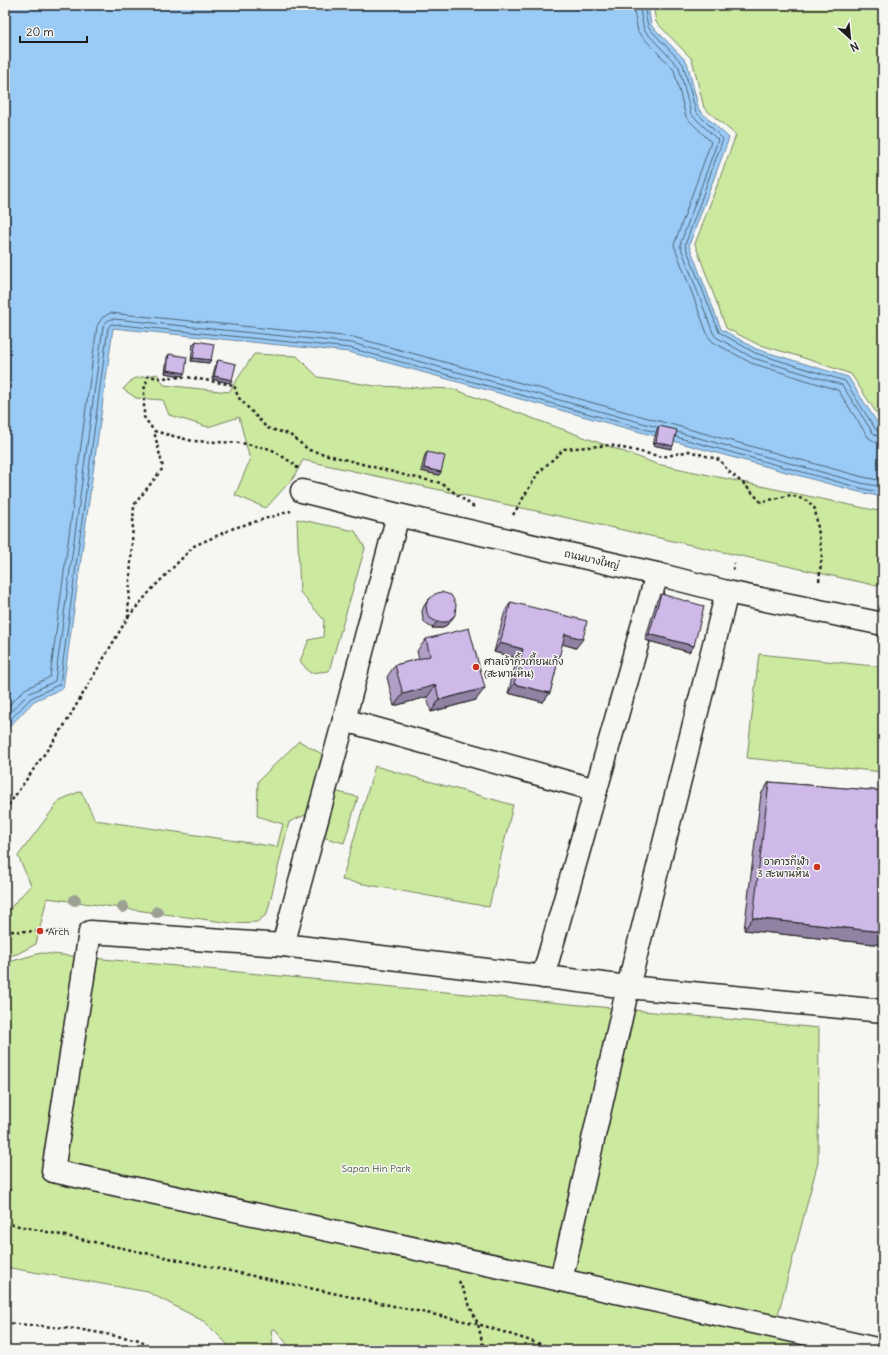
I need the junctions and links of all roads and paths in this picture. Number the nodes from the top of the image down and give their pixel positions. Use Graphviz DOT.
graph roads {
  1 [pos="154,431"];
  2 [pos="302,491"];
  3 [pos="474,507"];
  4 [pos="292,511"];
  5 [pos="398,515"];
  6 [pos="513,515"];
  7 [pos="657,574"];
  8 [pos="819,581"];
  9 [pos="727,592"];
  10 [pos="128,617"];
  11 [pos="883,624"];
  12 [pos="344,720"];
  13 [pos="596,790"];
  14 [pos="5,810"];
  15 [pos="5,931"];
  16 [pos="90,932"];
  17 [pos="283,945"];
  18 [pos="543,977"];
  19 [pos="628,988"];
  20 [pos="883,1011"];
  21 [pos="10,1189"];
  22 [pos="5,1214"];
  23 [pos="5,1222"];
  24 [pos="448,1255"];
  25 [pos="561,1280"];
  26 [pos="5,1323"];
  27 [pos="478,1324"];
  28 [pos="154,1350"];
  29 [pos="484,1350"];
  30 [pos="559,1350"];
  31 [pos="880,1350"];
  1 -- 2 [label="path"];
  1 -- 3 [label="path"];
  1 -- 10 [label="path"];
  2 -- 5 [label="street, ถนนบางใหญ่"];
  4 -- 10 [label="path"];
  5 -- 7 [label="street, ถนนบางใหญ่"];
  5 -- 12 [label="street"];
  6 -- 8 [label="path"];
  7 -- 9 [label="street, ถนนบางใหญ่"];
  7 -- 13 [label="street"];
  9 -- 11 [label="street, ถนนบางใหญ่"];
  9 -- 19 [label="street"];
  10 -- 14 [label="path"];
  12 -- 13 [label="street"];
  12 -- 17 [label="street"];
  13 -- 18 [label="street"];
  15 -- 16 [label="path"];
  16 -- 17 [label="street"];
  16 -- 24 [label="street"];
  17 -- 18 [label="street"];
  18 -- 19 [label="street"];
  19 -- 20 [label="street"];
  19 -- 25 [label="street"];
  21 -- 22 [label="path"];
  23 -- 27 [label="path"];
  24 -- 25 [label="street"];
  24 -- 27 [label="path"];
  25 -- 31 [label="street"];
  26 -- 28 [label="path"];
  27 -- 29 [label="path"];
  27 -- 30 [label="path"];
}
